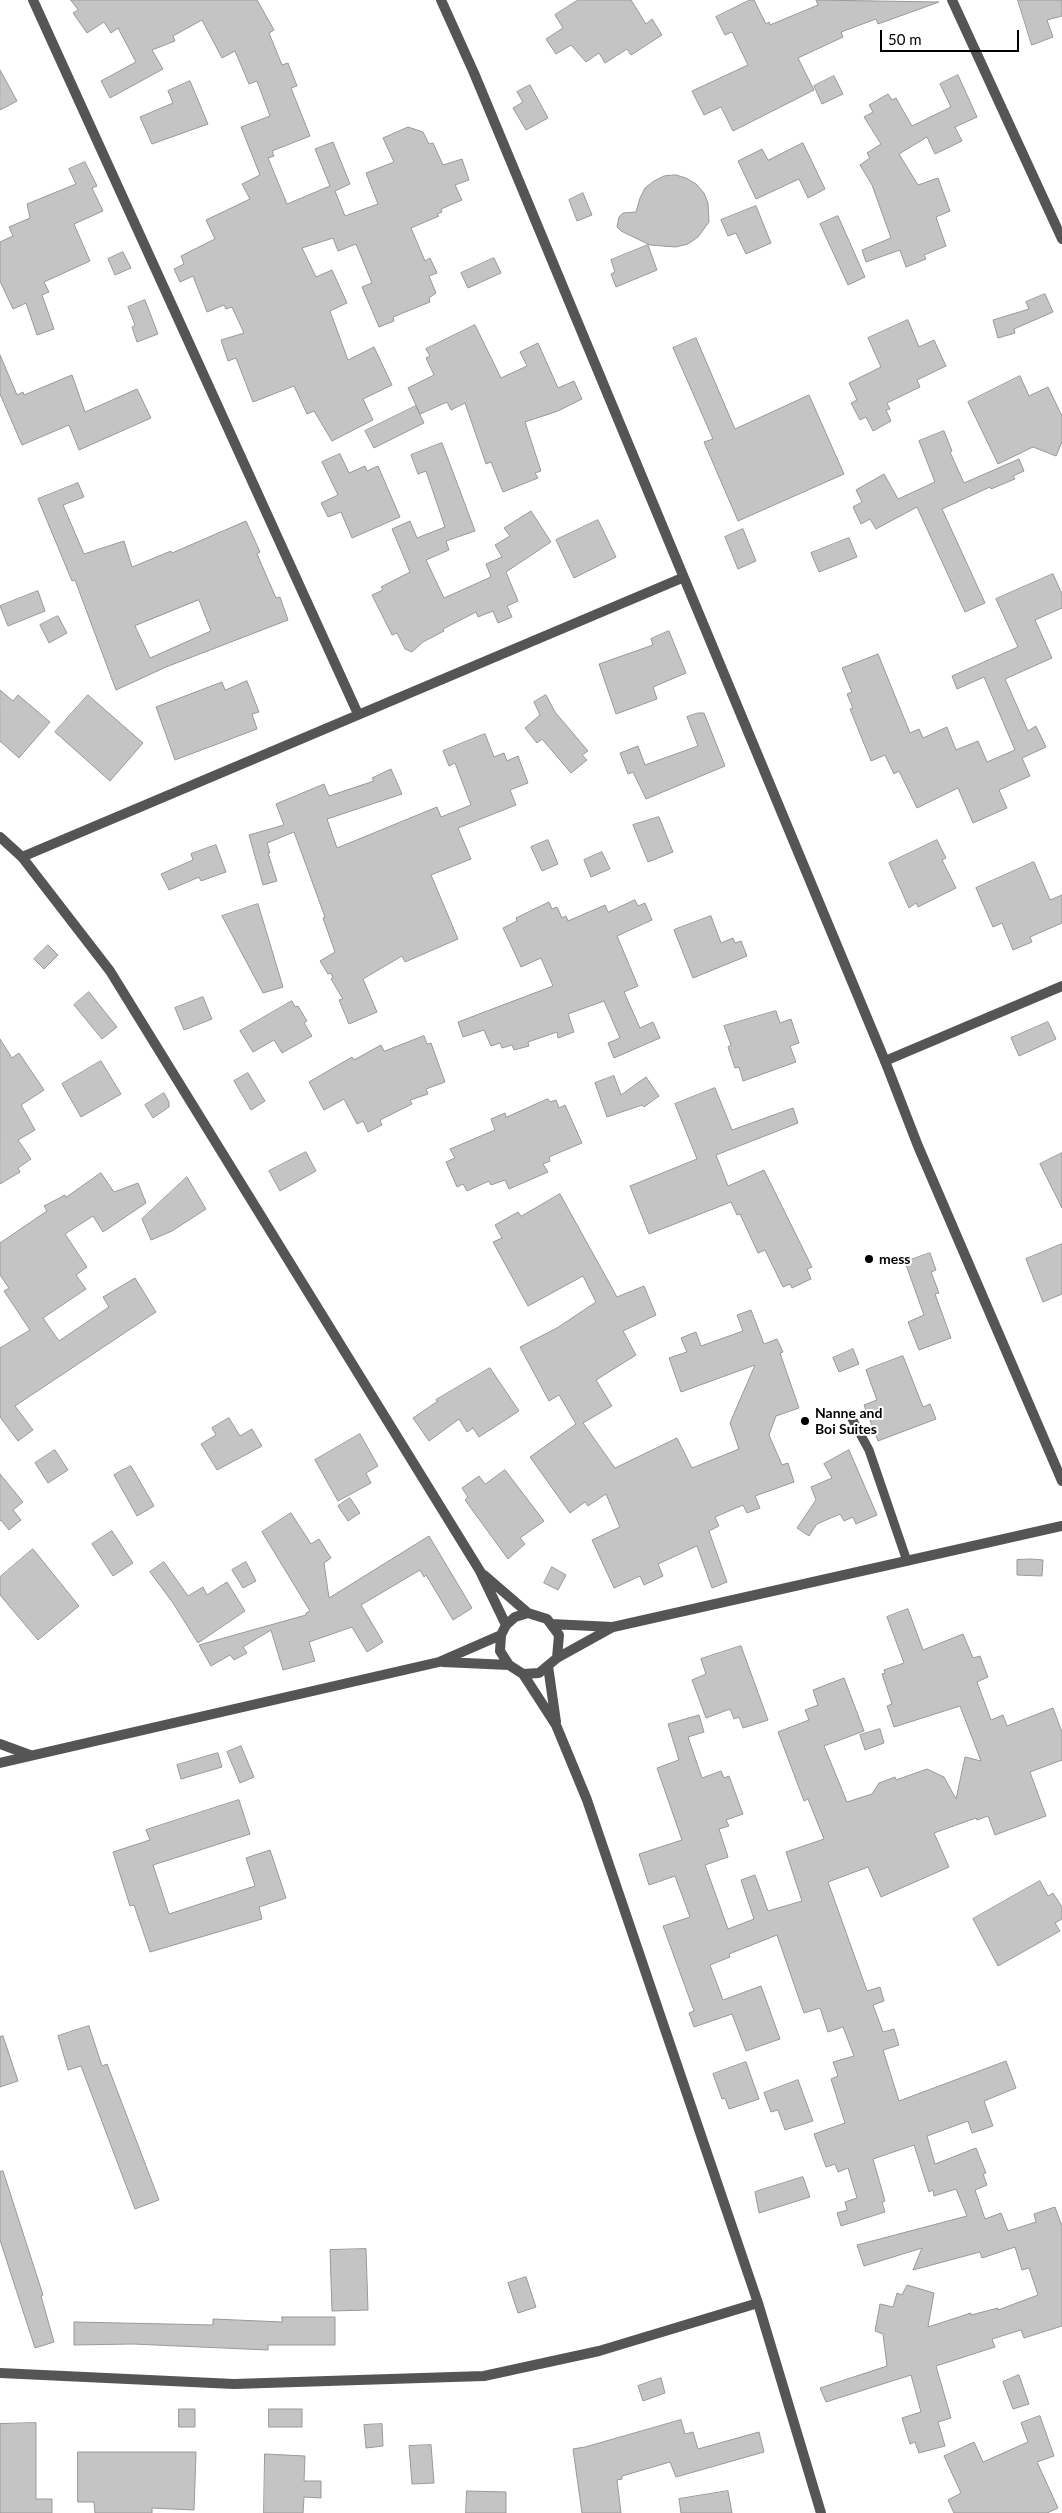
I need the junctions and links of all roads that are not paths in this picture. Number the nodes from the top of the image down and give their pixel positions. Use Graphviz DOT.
graph roads {
  1 [pos="33,0"];
  2 [pos="441,0"];
  3 [pos="952,0"];
  4 [pos="1062,239"];
  5 [pos="682,578"];
  6 [pos="358,714"];
  7 [pos="0,837"];
  8 [pos="22,857"];
  9 [pos="1062,986"];
  10 [pos="884,1061"];
  11 [pos="850,1415"];
  12 [pos="1062,1481"];
  13 [pos="1062,1526"];
  14 [pos="907,1561"];
  15 [pos="480,1571"];
  16 [pos="528,1614"];
  17 [pos="551,1624"];
  18 [pos="506,1625"];
  19 [pos="614,1626"];
  20 [pos="501,1635"];
  21 [pos="557,1658"];
  22 [pos="440,1662"];
  23 [pos="508,1665"];
  24 [pos="548,1666"];
  25 [pos="523,1674"];
  26 [pos="556,1725"];
  27 [pos="0,1744"];
  28 [pos="30,1755"];
  29 [pos="0,1763"];
  30 [pos="758,2303"];
  31 [pos="0,2373"];
  32 [pos="821,2513"];
  1 -- 6 [label="street"];
  2 -- 5 [label="street"];
  3 -- 4 [label="street"];
  5 -- 6 [label="street"];
  5 -- 10 [label="street"];
  6 -- 8 [label="street"];
  7 -- 8 [label="street"];
  8 -- 15 [label="street"];
  9 -- 10 [label="street"];
  10 -- 12 [label="street"];
  11 -- 14 [label="lane"];
  13 -- 14 [label="street"];
  14 -- 19 [label="street"];
  15 -- 16 [label="street"];
  15 -- 18 [label="street"];
  16 -- 17 [label="street"];
  16 -- 18 [label="street"];
  17 -- 19 [label="street"];
  17 -- 21 [label="street"];
  18 -- 20 [label="street"];
  19 -- 21 [label="street"];
  20 -- 22 [label="street"];
  20 -- 23 [label="street"];
  21 -- 24 [label="street"];
  22 -- 23 [label="street"];
  22 -- 28 [label="street"];
  23 -- 25 [label="street"];
  24 -- 25 [label="street"];
  24 -- 26 [label="street"];
  25 -- 26 [label="street"];
  26 -- 30 [label="street"];
  27 -- 28 [label="street"];
  28 -- 29 [label="street"];
  30 -- 31 [label="street"];
  30 -- 32 [label="street"];
}
